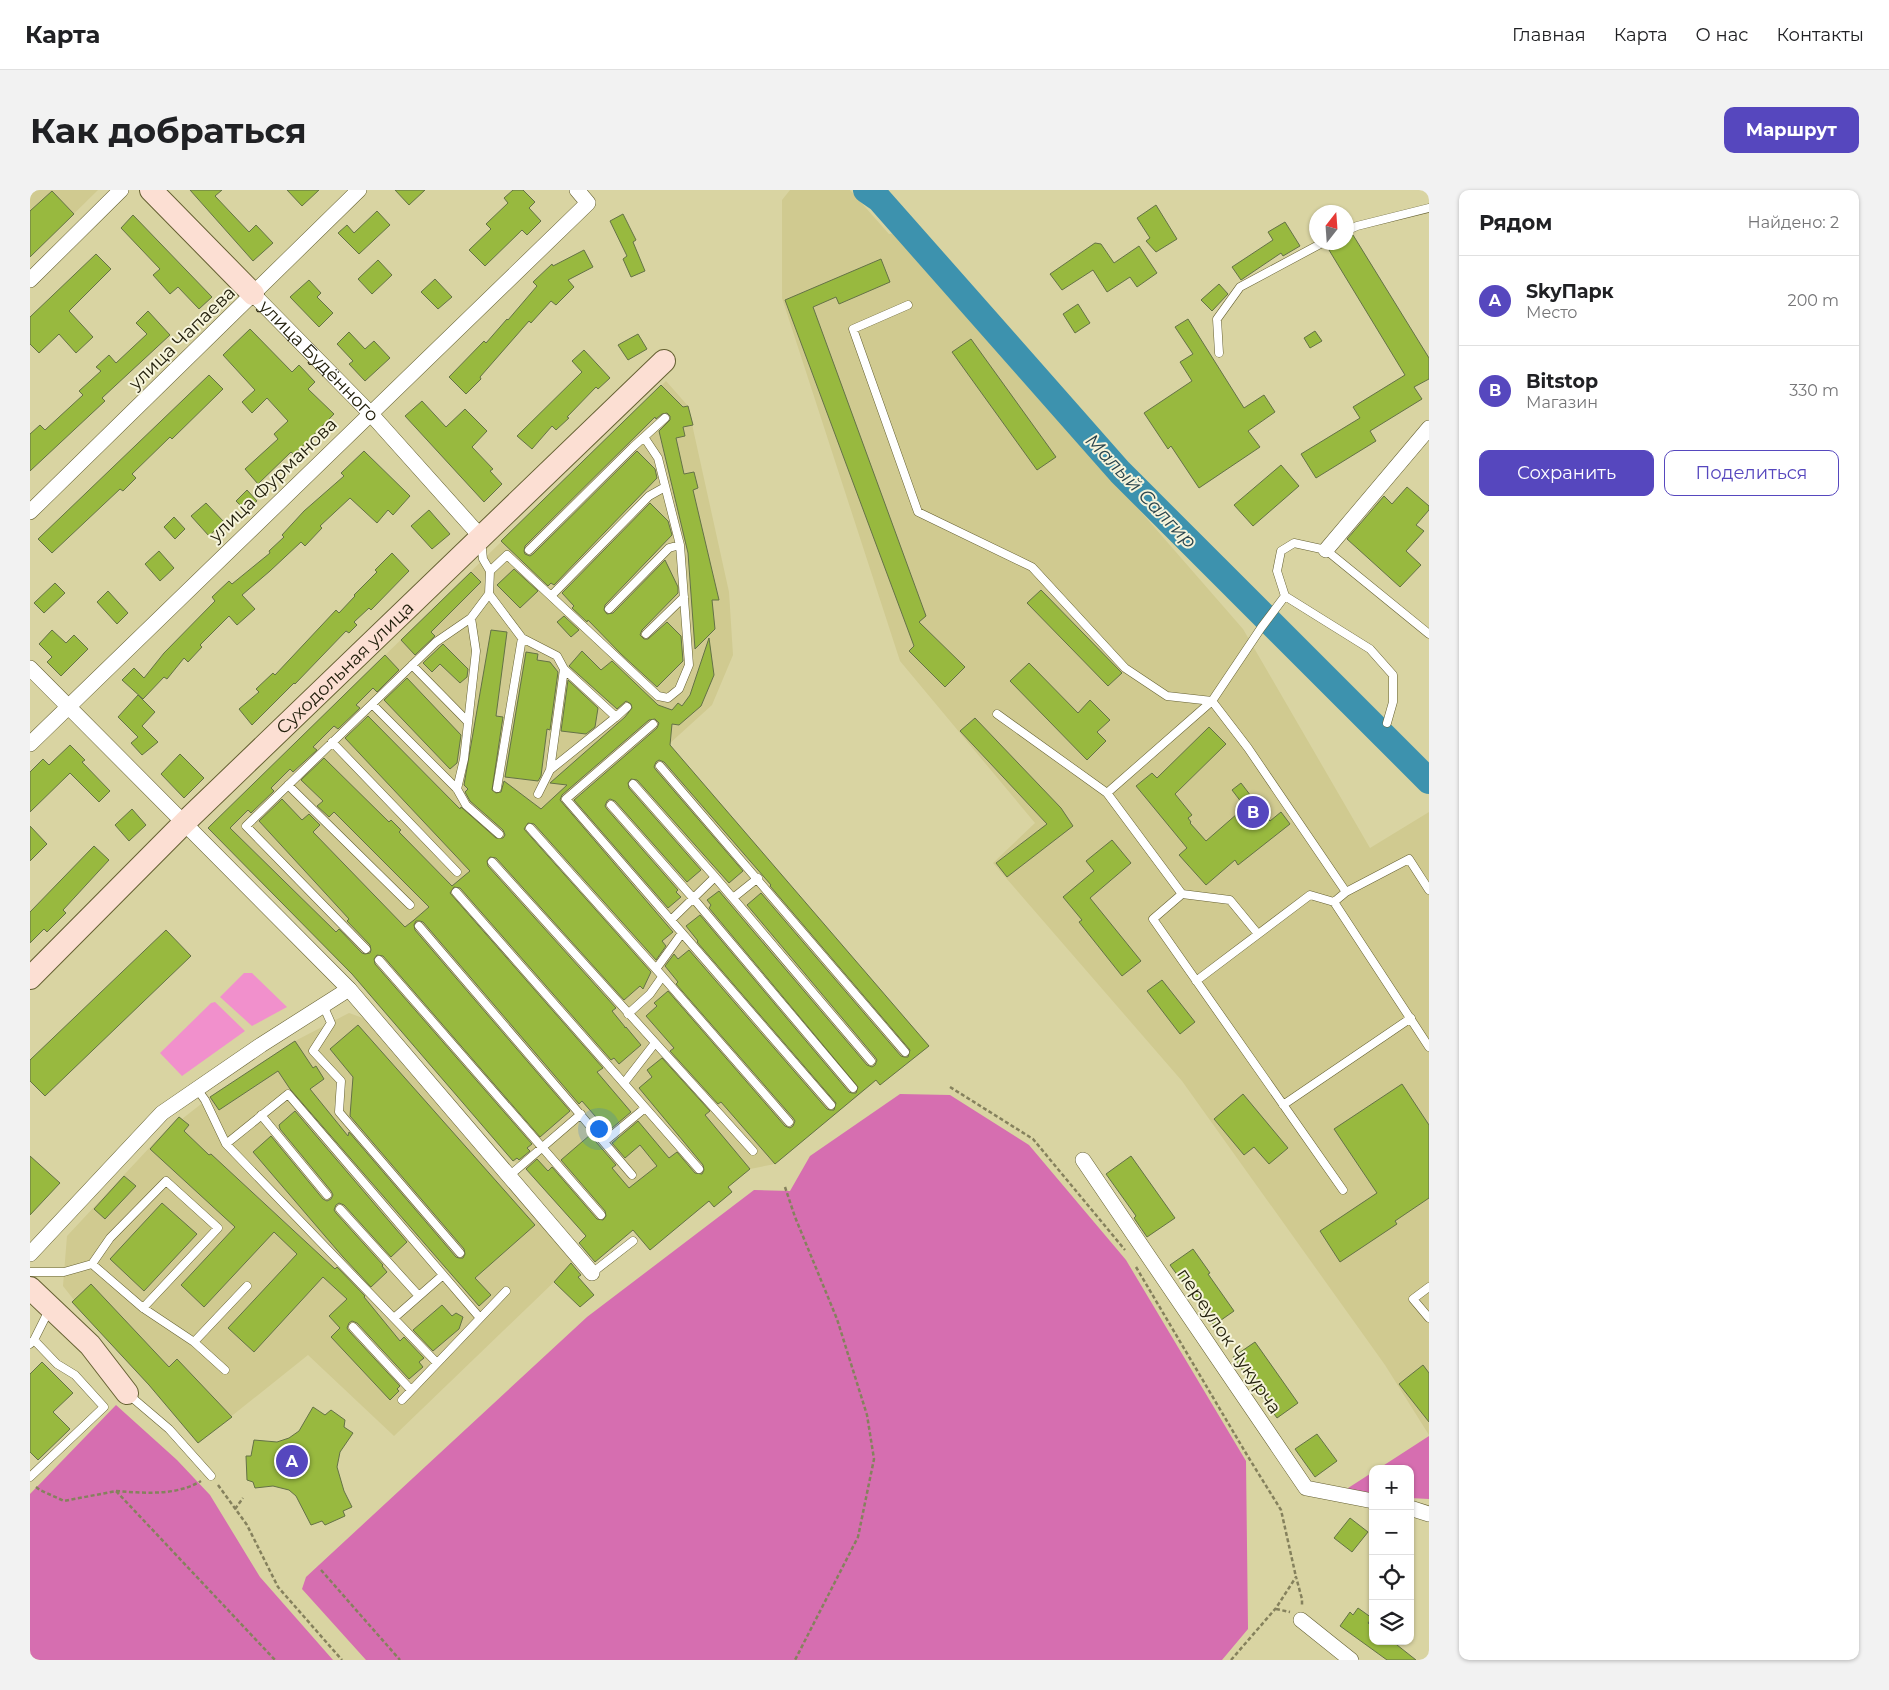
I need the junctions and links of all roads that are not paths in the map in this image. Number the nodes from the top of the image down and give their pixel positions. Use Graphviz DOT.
graph roads {
  1 [pos="121,190"];
  2 [pos="151,190"];
  3 [pos="359,190"];
  4 [pos="577,190"];
  5 [pos="1429,208"];
  6 [pos="1354,227"];
  7 [pos="1309,250"];
  8 [pos="30,280"];
  9 [pos="253,294"];
  10 [pos="908,304"];
  11 [pos="1218,353"];
  12 [pos="664,361"];
  13 [pos="370,413"];
  14 [pos="665,418"];
  15 [pos="1429,428"];
  16 [pos="644,437"];
  17 [pos="665,487"];
  18 [pos="30,512"];
  19 [pos="481,537"];
  20 [pos="680,545"];
  21 [pos="530,550"];
  22 [pos="1326,550"];
  23 [pos="490,571"];
  24 [pos="489,594"];
  25 [pos="552,596"];
  26 [pos="1285,596"];
  27 [pos="684,597"];
  28 [pos="609,608"];
  29 [pos="471,618"];
  30 [pos="646,634"];
  31 [pos="1429,634"];
  32 [pos="522,638"];
  33 [pos="412,665"];
  34 [pos="30,668"];
  35 [pos="564,669"];
  36 [pos="1212,701"];
  37 [pos="372,704"];
  38 [pos="67,707"];
  39 [pos="628,707"];
  40 [pos="997,714"];
  41 [pos="616,717"];
  42 [pos="468,722"];
  43 [pos="1387,723"];
  44 [pos="652,724"];
  45 [pos="332,742"];
  46 [pos="30,744"];
  47 [pos="660,766"];
  48 [pos="550,770"];
  49 [pos="633,784"];
  50 [pos="288,785"];
  51 [pos="497,788"];
  52 [pos="457,789"];
  53 [pos="1107,793"];
  54 [pos="538,794"];
  55 [pos="611,805"];
  56 [pos="184,822"];
  57 [pos="530,828"];
  58 [pos="499,834"];
  59 [pos="492,862"];
  60 [pos="457,872"];
  61 [pos="715,876"];
  62 [pos="758,878"];
  63 [pos="1429,890"];
  64 [pos="456,892"];
  65 [pos="1346,892"];
  66 [pos="1182,894"];
  67 [pos="694,898"];
  68 [pos="734,898"];
  69 [pos="1334,902"];
  70 [pos="410,905"];
  71 [pos="671,920"];
  72 [pos="419,926"];
  73 [pos="682,933"];
  74 [pos="1258,934"];
  75 [pos="366,949"];
  76 [pos="379,960"];
  77 [pos="656,969"];
  78 [pos="662,977"];
  79 [pos="30,978"];
  80 [pos="1196,981"];
  81 [pos="349,990"];
  82 [pos="324,1006"];
  83 [pos="628,1014"];
  84 [pos="1410,1018"];
  85 [pos="655,1043"];
  86 [pos="1429,1047"];
  87 [pos="906,1052"];
  88 [pos="871,1061"];
  89 [pos="624,1083"];
  90 [pos="853,1088"];
  91 [pos="197,1089"];
  92 [pos="1283,1104"];
  93 [pos="831,1105"];
  94 [pos="645,1108"];
  95 [pos="581,1114"];
  96 [pos="261,1115"];
  97 [pos="789,1122"];
  98 [pos="604,1142"];
  99 [pos="226,1144"];
  100 [pos="541,1147"];
  101 [pos="753,1151"];
  102 [pos="1083,1160"];
  103 [pos="699,1169"];
  104 [pos="632,1175"];
  105 [pos="509,1176"];
  106 [pos="1343,1190"];
  107 [pos="327,1195"];
  108 [pos="340,1209"];
  109 [pos="601,1215"];
  110 [pos="633,1241"];
  111 [pos="460,1253"];
  112 [pos="30,1254"];
  113 [pos="92,1264"];
  114 [pos="30,1272"];
  115 [pos="592,1273"];
  116 [pos="443,1275"];
  117 [pos="247,1286"];
  118 [pos="1429,1287"];
  119 [pos="30,1288"];
  120 [pos="506,1292"];
  121 [pos="419,1296"];
  122 [pos="50,1308"];
  123 [pos="143,1308"];
  124 [pos="394,1318"];
  125 [pos="480,1318"];
  126 [pos="1429,1318"];
  127 [pos="353,1327"];
  128 [pos="32,1342"];
  129 [pos="194,1342"];
  130 [pos="437,1363"];
  131 [pos="225,1370"];
  132 [pos="411,1390"];
  133 [pos="127,1394"];
  134 [pos="402,1400"];
  135 [pos="211,1476"];
  136 [pos="30,1477"];
  137 [pos="1369,1500"];
  138 [pos="1414,1509"];
  139 [pos="1429,1514"];
  140 [pos="1301,1620"];
  141 [pos="1351,1660"];
  1 -- 8 [label="street"];
  2 -- 9 [label="street, улица Будённого"];
  3 -- 9 [label="street, улица Чапаева"];
  4 -- 13 [label="street, улица Фурманова"];
  5 -- 6 [label="lane"];
  7 -- 11 [label="lane"];
  9 -- 13 [label="street, улица Будённого"];
  9 -- 18 [label="street, улица Чапаева"];
  10 -- 36 [label="lane"];
  12 -- 19 [label="street, Суходольная улица"];
  13 -- 19 [label="street, улица Будённого"];
  13 -- 38 [label="street, улица Фурманова"];
  14 -- 16 [label="lane"];
  15 -- 22 [label="street"];
  16 -- 17 [label="lane"];
  16 -- 21 [label="lane"];
  17 -- 20 [label="lane"];
  17 -- 25 [label="lane"];
  19 -- 23 [label="lane"];
  19 -- 56 [label="street, Суходольная улица"];
  20 -- 27 [label="lane"];
  20 -- 28 [label="lane"];
  22 -- 26 [label="lane"];
  22 -- 31 [label="lane"];
  23 -- 24 [label="lane"];
  23 -- 25 [label="lane"];
  24 -- 29 [label="lane"];
  24 -- 32 [label="lane"];
  25 -- 27 [label="lane"];
  26 -- 36 [label="lane"];
  26 -- 43 [label="lane"];
  27 -- 30 [label="lane"];
  29 -- 33 [label="lane"];
  29 -- 42 [label="lane"];
  32 -- 35 [label="lane"];
  32 -- 51 [label="lane"];
  33 -- 37 [label="lane"];
  33 -- 42 [label="lane"];
  34 -- 38 [label="street"];
  35 -- 41 [label="lane"];
  35 -- 48 [label="lane"];
  36 -- 53 [label="lane"];
  36 -- 65 [label="lane"];
  37 -- 45 [label="lane"];
  37 -- 52 [label="lane"];
  38 -- 46 [label="street, улица Фурманова"];
  38 -- 56 [label="street"];
  39 -- 41 [label="lane"];
  40 -- 53 [label="lane"];
  41 -- 48 [label="lane"];
  42 -- 52 [label="lane"];
  44 -- 71 [label="lane"];
  45 -- 50 [label="lane"];
  45 -- 60 [label="lane"];
  47 -- 62 [label="lane"];
  48 -- 54 [label="lane"];
  49 -- 61 [label="lane"];
  50 -- 70 [label="lane"];
  50 -- 75 [label="lane"];
  52 -- 58 [label="lane"];
  53 -- 66 [label="lane"];
  55 -- 67 [label="lane"];
  56 -- 79 [label="street, Суходольная улица"];
  56 -- 81 [label="street"];
  57 -- 77 [label="lane"];
  59 -- 83 [label="lane"];
  61 -- 67 [label="lane"];
  61 -- 68 [label="lane"];
  62 -- 68 [label="lane"];
  62 -- 87 [label="lane"];
  63 -- 65 [label="lane"];
  64 -- 89 [label="lane"];
  65 -- 69 [label="lane"];
  66 -- 74 [label="lane"];
  66 -- 80 [label="lane"];
  67 -- 71 [label="lane"];
  67 -- 90 [label="lane"];
  68 -- 88 [label="lane"];
  69 -- 74 [label="lane"];
  69 -- 84 [label="lane"];
  71 -- 73 [label="lane"];
  72 -- 95 [label="lane"];
  73 -- 77 [label="lane"];
  73 -- 93 [label="lane"];
  74 -- 80 [label="lane"];
  76 -- 100 [label="lane"];
  77 -- 78 [label="lane"];
  78 -- 83 [label="lane"];
  78 -- 97 [label="lane"];
  80 -- 92 [label="lane"];
  81 -- 82 [label="street"];
  81 -- 105 [label="street"];
  82 -- 91 [label="street"];
  82 -- 111 [label="lane"];
  83 -- 85 [label="lane"];
  84 -- 86 [label="lane"];
  84 -- 92 [label="lane"];
  85 -- 89 [label="lane"];
  85 -- 101 [label="lane"];
  89 -- 94 [label="lane"];
  91 -- 99 [label="lane"];
  91 -- 112 [label="street"];
  92 -- 106 [label="lane"];
  94 -- 98 [label="lane"];
  94 -- 103 [label="lane"];
  95 -- 98 [label="lane"];
  95 -- 100 [label="lane"];
  96 -- 99 [label="lane"];
  96 -- 107 [label="lane"];
  96 -- 116 [label="lane"];
  98 -- 104 [label="lane"];
  99 -- 124 [label="lane"];
  100 -- 105 [label="lane"];
  100 -- 109 [label="lane"];
  102 -- 137 [label="street, переулок Чукурча"];
  105 -- 115 [label="street"];
  108 -- 121 [label="lane"];
  110 -- 115 [label="lane"];
  113 -- 114 [label="lane"];
  113 -- 123 [label="lane"];
  113 -- 123 [label="lane"];
  116 -- 121 [label="lane"];
  116 -- 125 [label="lane"];
  117 -- 129 [label="lane"];
  118 -- 126 [label="lane"];
  119 -- 122 [label="street"];
  120 -- 125 [label="lane"];
  121 -- 124 [label="lane"];
  122 -- 128 [label="lane"];
  122 -- 133 [label="street"];
  123 -- 129 [label="lane"];
  124 -- 130 [label="lane"];
  125 -- 130 [label="lane"];
  127 -- 132 [label="lane"];
  128 -- 136 [label="lane"];
  129 -- 131 [label="lane"];
  130 -- 132 [label="lane"];
  132 -- 134 [label="lane"];
  133 -- 135 [label="lane"];
  138 -- 139 [label="street"];
  140 -- 141 [label="street"];
}
